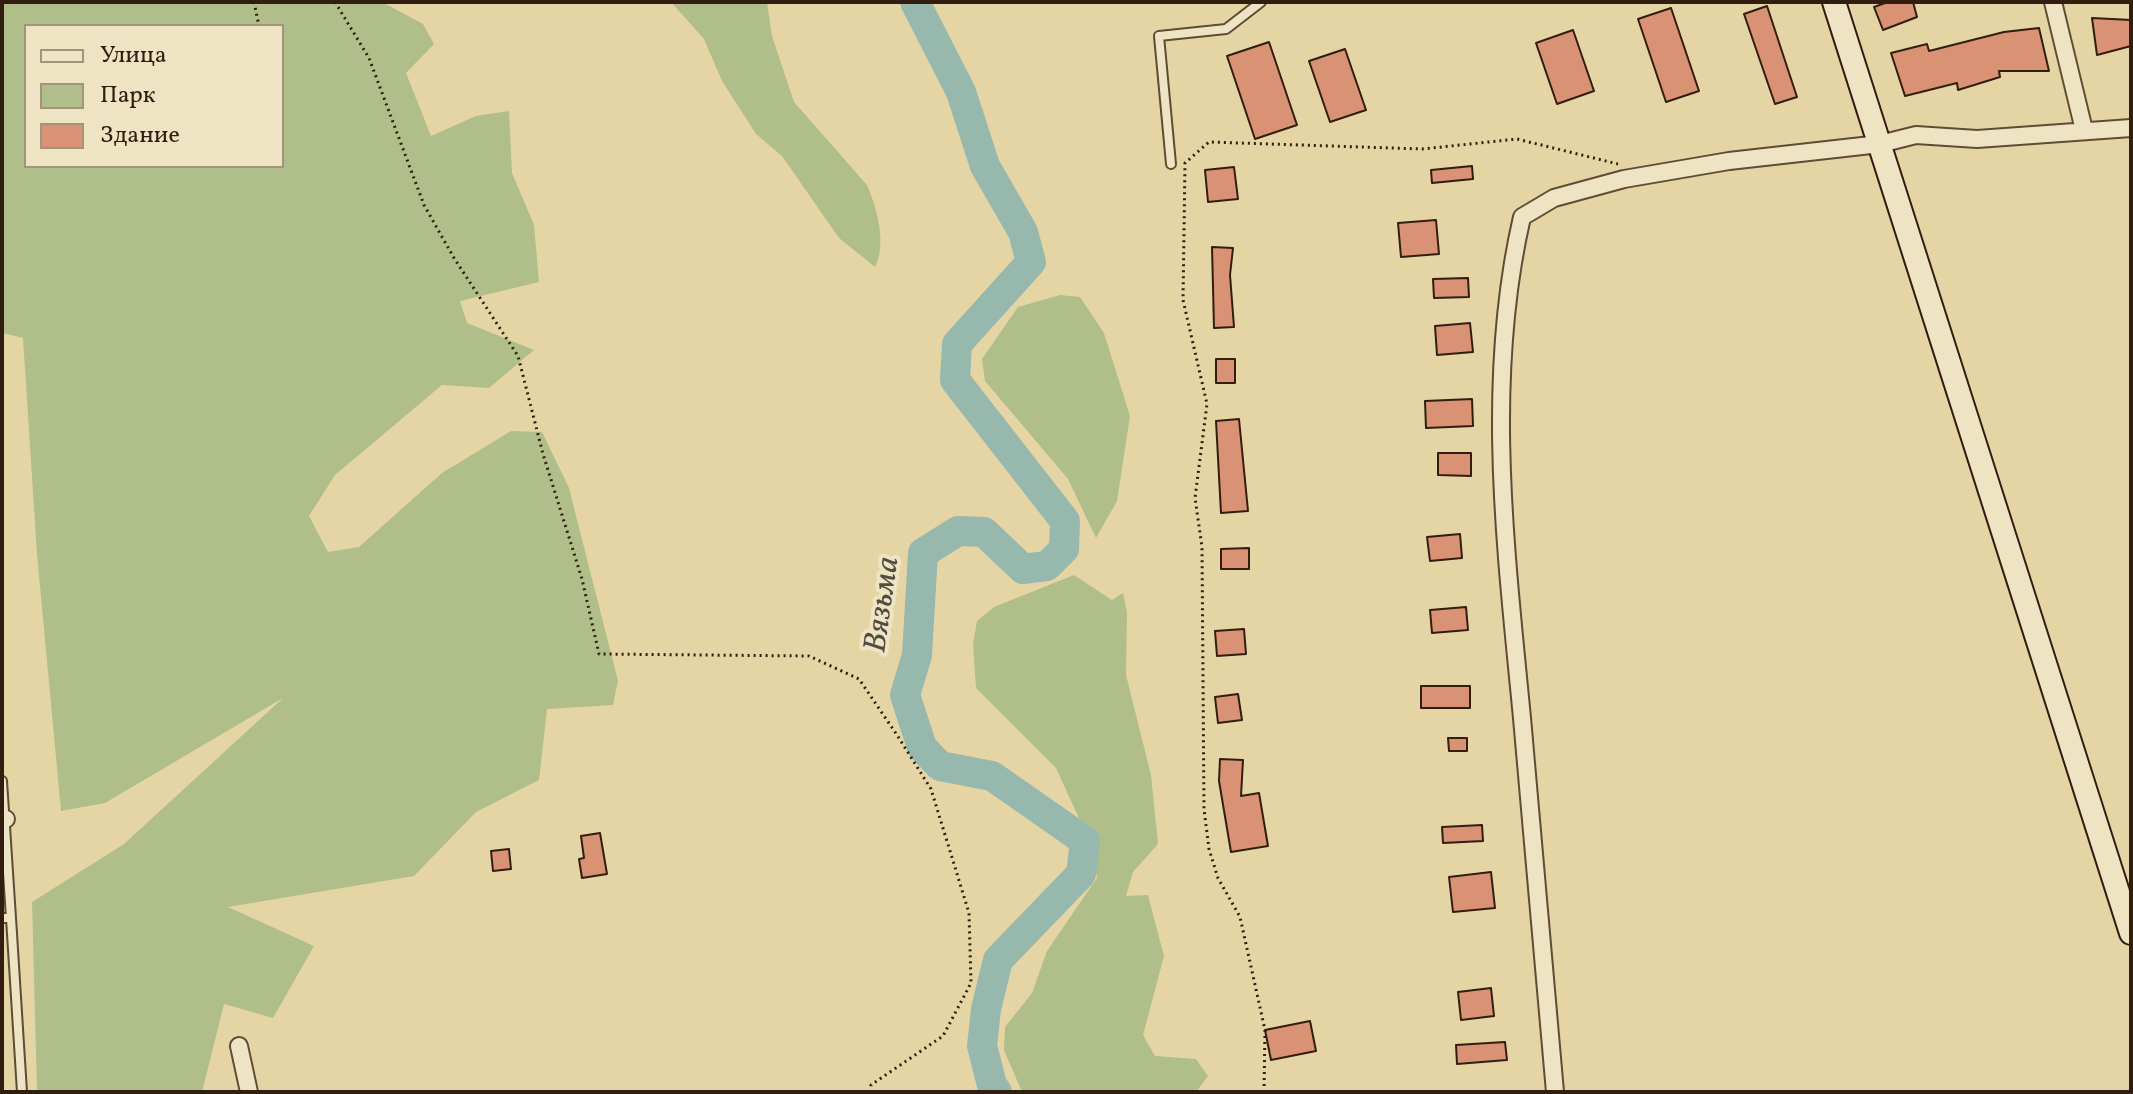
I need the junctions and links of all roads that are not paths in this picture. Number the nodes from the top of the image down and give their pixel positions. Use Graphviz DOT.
graph roads {
  1 [pos="1261,2"];
  2 [pos="1834,2"];
  3 [pos="2053,2"];
  4 [pos="2131,128"];
  5 [pos="2084,130"];
  6 [pos="1880,144"];
  7 [pos="1171,164"];
  8 [pos="2,781"];
  9 [pos="4,819"];
  10 [pos="7,918"];
  11 [pos="2131,933"];
  12 [pos="239,1046"];
  13 [pos="245,1087"];
  14 [pos="22,1092"];
  15 [pos="1555,1092"];
  1 -- 7 [label="lane"];
  2 -- 6 [label="main road"];
  3 -- 5 [label="street"];
  4 -- 5 [label="street"];
  5 -- 6 [label="street"];
  6 -- 11 [label="main road"];
  6 -- 15 [label="street"];
  8 -- 9 [label="lane"];
  9 -- 10 [label="lane"];
  10 -- 14 [label="lane"];
  12 -- 13 [label="street"];
}
